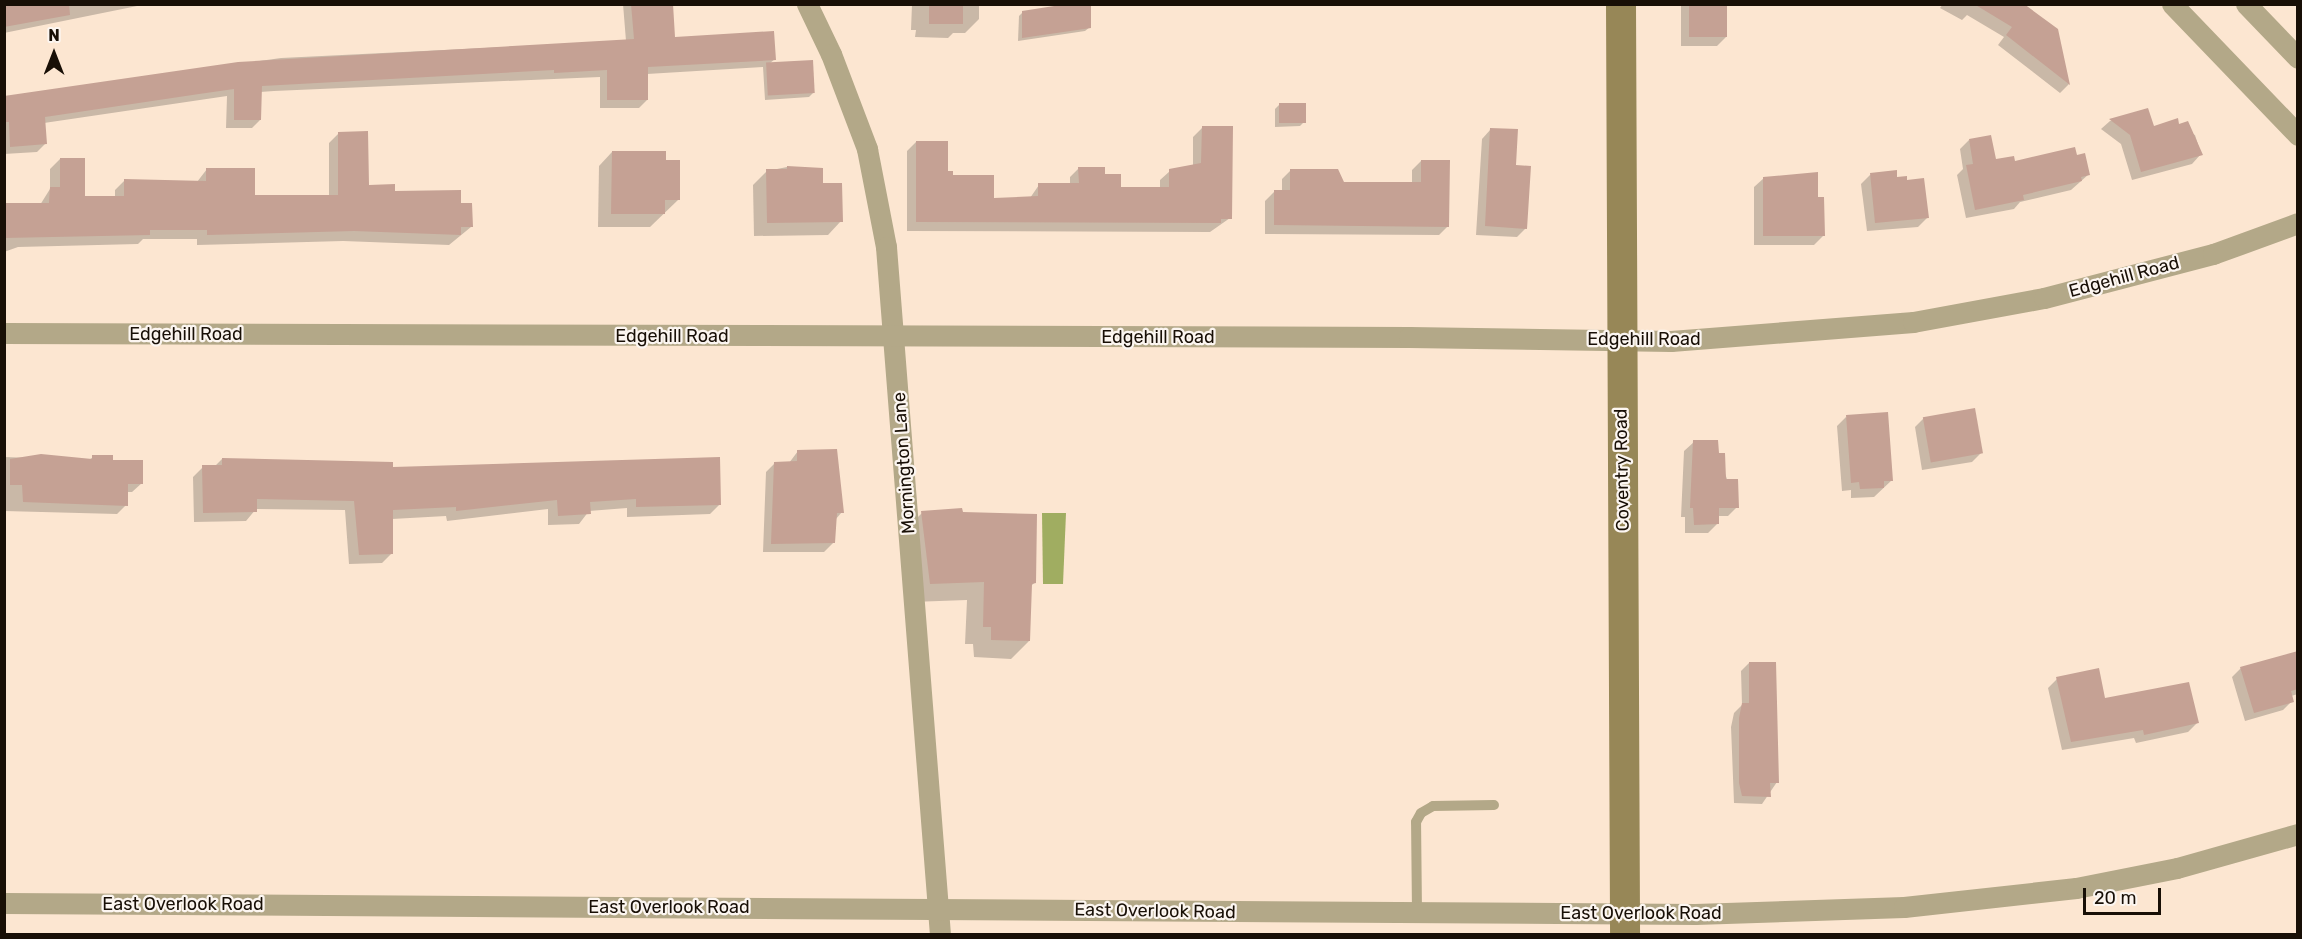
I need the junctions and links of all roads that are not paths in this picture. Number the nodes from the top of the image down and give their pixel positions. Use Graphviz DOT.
graph roads {
  1 [pos="807,4"];
  2 [pos="1621,4"];
  3 [pos="2172,4"];
  4 [pos="2246,4"];
  5 [pos="2298,58"];
  6 [pos="2298,135"];
  7 [pos="2298,223"];
  8 [pos="4,333"];
  9 [pos="895,337"];
  10 [pos="1621,340"];
  11 [pos="1494,805"];
  12 [pos="2298,834"];
  13 [pos="4,903"];
  14 [pos="938,909"];
  15 [pos="1417,914"];
  16 [pos="1625,924"];
  17 [pos="940,934"];
  1 -- 9 [label="street, Mornington Lane"];
  2 -- 10 [label="street, Coventry Road"];
  3 -- 6 [label="street"];
  4 -- 5 [label="street"];
  7 -- 10 [label="street, Edgehill Road"];
  8 -- 9 [label="street, Edgehill Road"];
  9 -- 10 [label="street, Edgehill Road"];
  9 -- 14 [label="street, Mornington Lane"];
  10 -- 16 [label="street, Coventry Road"];
  11 -- 15 [label="lane"];
  12 -- 16 [label="street, East Overlook Road"];
  13 -- 14 [label="street, East Overlook Road"];
  14 -- 15 [label="street, East Overlook Road"];
  14 -- 17 [label="street, Mornington Lane"];
  15 -- 16 [label="street, East Overlook Road"];
}
